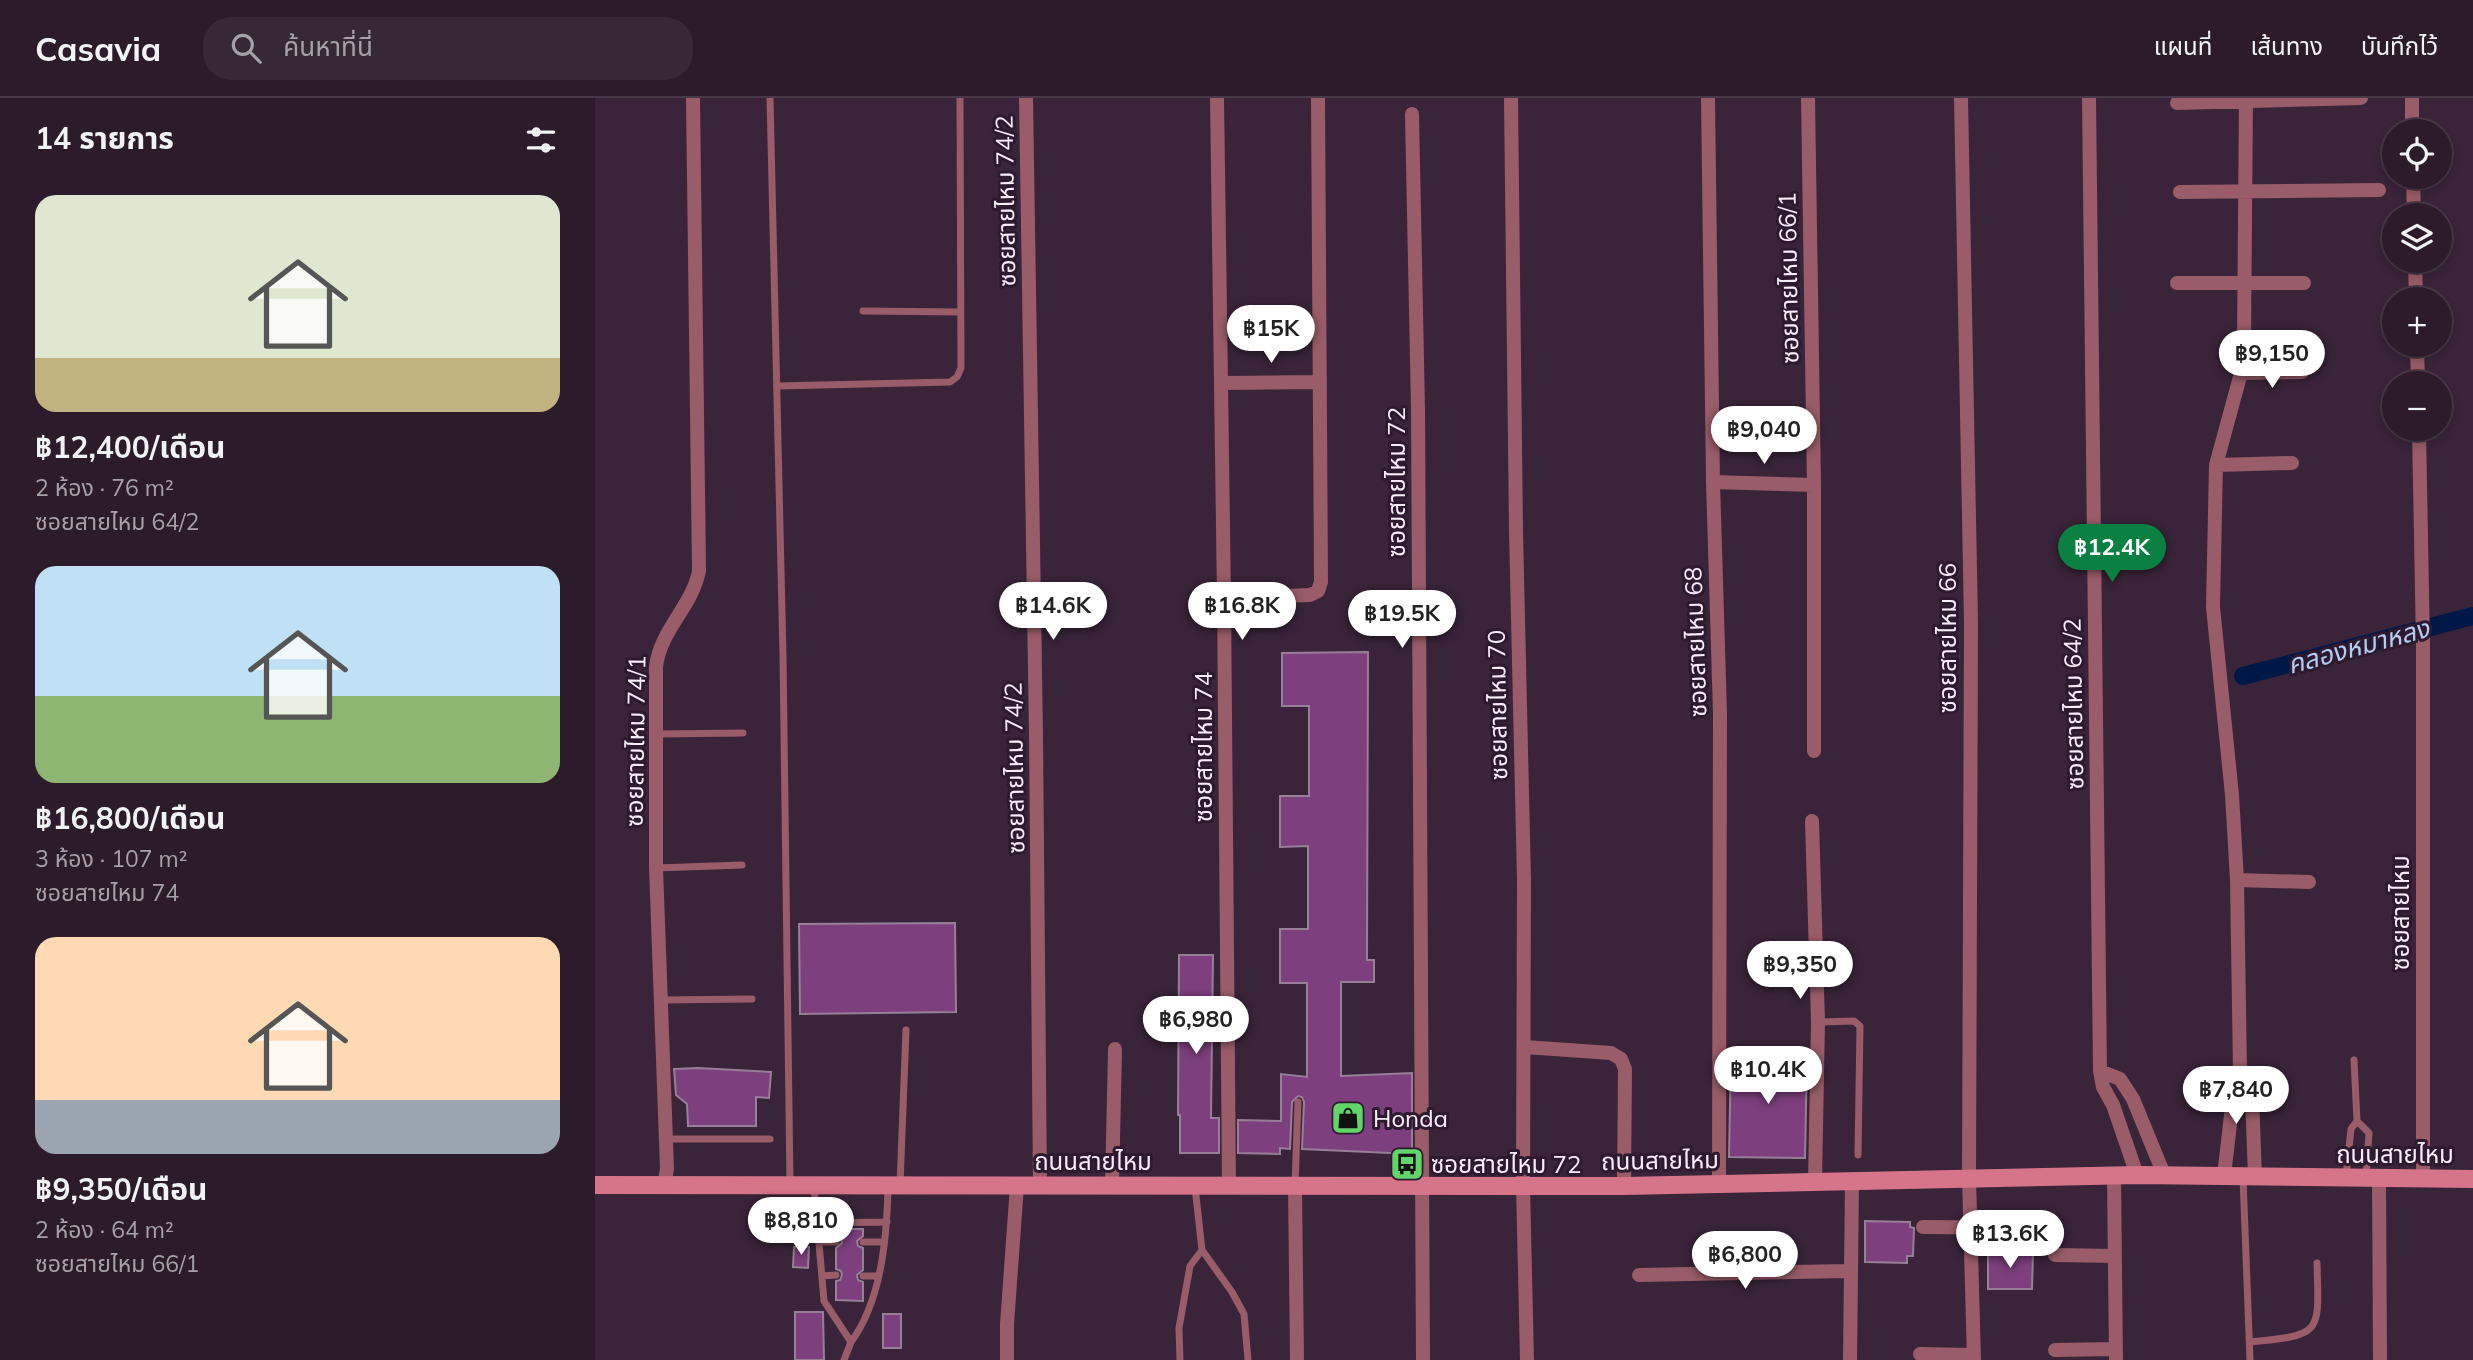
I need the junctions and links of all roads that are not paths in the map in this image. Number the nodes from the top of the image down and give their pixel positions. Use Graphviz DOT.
graph roads {
  1 [pos="693,98"];
  2 [pos="770,98"];
  3 [pos="960,98"];
  4 [pos="1026,98"];
  5 [pos="1217,98"];
  6 [pos="1318,98"];
  7 [pos="1511,98"];
  8 [pos="1709,98"];
  9 [pos="1808,98"];
  10 [pos="1961,98"];
  11 [pos="2089,98"];
  12 [pos="2361,98"];
  13 [pos="2412,98"];
  14 [pos="2246,99"];
  15 [pos="2177,103"];
  16 [pos="1412,114"];
  17 [pos="2412,119"];
  18 [pos="2379,190"];
  19 [pos="2180,192"];
  20 [pos="2246,192"];
  21 [pos="2177,283"];
  22 [pos="2304,283"];
  23 [pos="2245,284"];
  24 [pos="863,311"];
  25 [pos="960,312"];
  26 [pos="2302,372"];
  27 [pos="2241,373"];
  28 [pos="1320,382"];
  29 [pos="1222,383"];
  30 [pos="778,386"];
  31 [pos="2419,441"];
  32 [pos="2292,463"];
  33 [pos="2216,464"];
  34 [pos="1713,482"];
  35 [pos="1814,485"];
  36 [pos="1224,598"];
  37 [pos="743,733"];
  38 [pos="656,734"];
  39 [pos="1814,751"];
  40 [pos="1812,821"];
  41 [pos="742,865"];
  42 [pos="656,867"];
  43 [pos="2237,880"];
  44 [pos="2309,882"];
  45 [pos="752,999"];
  46 [pos="662,1000"];
  47 [pos="1818,1022"];
  48 [pos="906,1030"];
  49 [pos="1525,1046"];
  50 [pos="1115,1049"];
  51 [pos="2354,1060"];
  52 [pos="2100,1070"];
  53 [pos="2240,1070"];
  54 [pos="1298,1102"];
  55 [pos="2357,1121"];
  56 [pos="666,1139"];
  57 [pos="770,1139"];
  58 [pos="1858,1155"];
  59 [pos="2137,1175"];
  60 [pos="2114,1176"];
  61 [pos="2165,1177"];
  62 [pos="2241,1177"];
  63 [pos="1969,1178"];
  64 [pos="2372,1178"];
  65 [pos="2345,1179"];
  66 [pos="2423,1179"];
  67 [pos="2473,1179"];
  68 [pos="1852,1181"];
  69 [pos="1815,1182"];
  70 [pos="1719,1184"];
  71 [pos="595,1185"];
  72 [pos="790,1185"];
  73 [pos="814,1185"];
  74 [pos="894,1185"];
  75 [pos="1523,1185"];
  76 [pos="1623,1185"];
  77 [pos="664,1186"];
  78 [pos="1017,1186"];
  79 [pos="1040,1186"];
  80 [pos="1112,1186"];
  81 [pos="1195,1186"];
  82 [pos="1229,1186"];
  83 [pos="1295,1186"];
  84 [pos="1421,1186"];
  85 [pos="887,1222"];
  86 [pos="818,1223"];
  87 [pos="1923,1227"];
  88 [pos="1971,1227"];
  89 [pos="2033,1228"];
  90 [pos="819,1242"];
  91 [pos="836,1242"];
  92 [pos="863,1242"];
  93 [pos="884,1242"];
  94 [pos="1202,1250"];
  95 [pos="2055,1255"];
  96 [pos="2115,1256"];
  97 [pos="2317,1263"];
  98 [pos="1850,1271"];
  99 [pos="1639,1275"];
  100 [pos="822,1276"];
  101 [pos="836,1276"];
  102 [pos="863,1276"];
  103 [pos="877,1276"];
  104 [pos="851,1342"];
  105 [pos="2250,1342"];
  106 [pos="2055,1350"];
  107 [pos="1920,1354"];
  108 [pos="2116,1355"];
  109 [pos="1974,1357"];
  110 [pos="844,1360"];
  111 [pos="1007,1360"];
  112 [pos="1180,1360"];
  113 [pos="1248,1360"];
  114 [pos="1297,1360"];
  115 [pos="1423,1360"];
  116 [pos="1527,1360"];
  117 [pos="1850,1360"];
  118 [pos="2250,1360"];
  119 [pos="2380,1360"];
  1 -- 38 [label="street, ซอยสายไหม 74/1"];
  2 -- 30 [label="lane"];
  3 -- 25 [label="lane"];
  4 -- 79 [label="street, ซอยสายไหม 74/2"];
  5 -- 29 [label="street, ซอยสายไหม 74"];
  6 -- 28 [label="street"];
  7 -- 49 [label="street, ซอยสายไหม 70"];
  8 -- 34 [label="street, ซอยสายไหม 68"];
  9 -- 35 [label="street, ซอยสายไหม 66/1"];
  10 -- 63 [label="street, ซอยสายไหม 66"];
  11 -- 52 [label="street, ซอยสายไหม 64/2"];
  12 -- 14 [label="street"];
  13 -- 17 [label="street"];
  14 -- 15 [label="street"];
  14 -- 20 [label="street"];
  16 -- 84 [label="street, ซอยสายไหม 72"];
  18 -- 20 [label="street"];
  19 -- 20 [label="street"];
  20 -- 23 [label="street"];
  21 -- 23 [label="street"];
  22 -- 23 [label="street"];
  23 -- 27 [label="street"];
  24 -- 25 [label="lane"];
  25 -- 30 [label="lane"];
  26 -- 27 [label="street"];
  27 -- 33 [label="street"];
  28 -- 29 [label="street"];
  28 -- 36 [label="street"];
  29 -- 36 [label="street, ซอยสายไหม 74"];
  30 -- 72 [label="lane"];
  31 -- 66 [label="street, ซอยสายไหม"];
  32 -- 33 [label="street"];
  33 -- 43 [label="street"];
  34 -- 35 [label="street"];
  34 -- 70 [label="street, ซอยสายไหม 68"];
  35 -- 39 [label="street, ซอยสายไหม 66/1"];
  36 -- 82 [label="street, ซอยสายไหม 74"];
  37 -- 38 [label="lane"];
  38 -- 42 [label="street, ซอยสายไหม 74/1"];
  40 -- 47 [label="street"];
  41 -- 42 [label="lane"];
  42 -- 46 [label="street, ซอยสายไหม 74/1"];
  43 -- 44 [label="street"];
  43 -- 53 [label="street"];
  45 -- 46 [label="lane"];
  46 -- 56 [label="street, ซอยสายไหม 74/1"];
  47 -- 58 [label="lane"];
  47 -- 69 [label="street"];
  48 -- 74 [label="lane"];
  49 -- 75 [label="street, ซอยสายไหม 70"];
  49 -- 76 [label="street"];
  50 -- 80 [label="street"];
  51 -- 55 [label="lane"];
  52 -- 59 [label="street, ซอยสายไหม 64/2"];
  52 -- 61 [label="street"];
  53 -- 62 [label="street"];
  53 -- 62 [label="street"];
  54 -- 83 [label="lane"];
  55 -- 64 [label="lane"];
  55 -- 65 [label="lane"];
  56 -- 57 [label="lane"];
  56 -- 77 [label="street, ซอยสายไหม 74/1"];
  59 -- 60 [label="main road, ถนนสายไหม"];
  59 -- 61 [label="main road, ถนนสายไหม"];
  60 -- 63 [label="main road, ถนนสายไหม"];
  60 -- 96 [label="street"];
  61 -- 62 [label="main road, ถนนสายไหม"];
  62 -- 65 [label="main road, ถนนสายไหม"];
  62 -- 105 [label="lane"];
  63 -- 68 [label="main road, ถนนสายไหม"];
  63 -- 88 [label="street, ซอยสายไหม 66"];
  64 -- 65 [label="main road, ถนนสายไหม"];
  64 -- 66 [label="main road, ถนนสายไหม"];
  64 -- 119 [label="street"];
  66 -- 67 [label="main road, ถนนสายไหม"];
  68 -- 69 [label="main road, ถนนสายไหม"];
  68 -- 98 [label="street"];
  69 -- 70 [label="main road, ถนนสายไหม"];
  70 -- 76 [label="main road, ถนนสายไหม"];
  71 -- 77 [label="main road, ถนนสายไหม"];
  72 -- 73 [label="main road, ถนนสายไหม"];
  72 -- 77 [label="main road, ถนนสายไหม"];
  73 -- 74 [label="main road, ถนนสายไหม"];
  73 -- 86 [label="lane"];
  74 -- 78 [label="main road, ถนนสายไหม"];
  74 -- 85 [label="lane"];
  75 -- 76 [label="main road, ถนนสายไหม"];
  75 -- 84 [label="main road, ถนนสายไหม"];
  75 -- 116 [label="street, ซอยสายไหม 70"];
  78 -- 79 [label="main road, ถนนสายไหม"];
  78 -- 111 [label="street"];
  79 -- 80 [label="main road, ถนนสายไหม"];
  80 -- 81 [label="main road, ถนนสายไหม"];
  81 -- 82 [label="main road, ถนนสายไหม"];
  81 -- 94 [label="lane"];
  82 -- 83 [label="main road, ถนนสายไหม"];
  83 -- 84 [label="main road, ถนนสายไหม"];
  83 -- 114 [label="street"];
  84 -- 115 [label="street, ซอยสายไหม 72"];
  85 -- 86 [label="lane"];
  85 -- 93 [label="lane"];
  86 -- 90 [label="lane"];
  87 -- 88 [label="street"];
  88 -- 89 [label="street"];
  88 -- 109 [label="street, ซอยสายไหม 66"];
  90 -- 91 [label="lane"];
  90 -- 100 [label="lane"];
  92 -- 93 [label="lane"];
  93 -- 103 [label="lane"];
  94 -- 112 [label="lane"];
  94 -- 113 [label="lane"];
  95 -- 96 [label="street"];
  96 -- 108 [label="street"];
  97 -- 105 [label="lane"];
  98 -- 99 [label="street"];
  98 -- 117 [label="street"];
  100 -- 101 [label="lane"];
  100 -- 104 [label="lane"];
  102 -- 103 [label="lane"];
  103 -- 104 [label="lane"];
  104 -- 110 [label="lane"];
  105 -- 118 [label="lane"];
  106 -- 108 [label="street"];
  107 -- 109 [label="street"];
}
